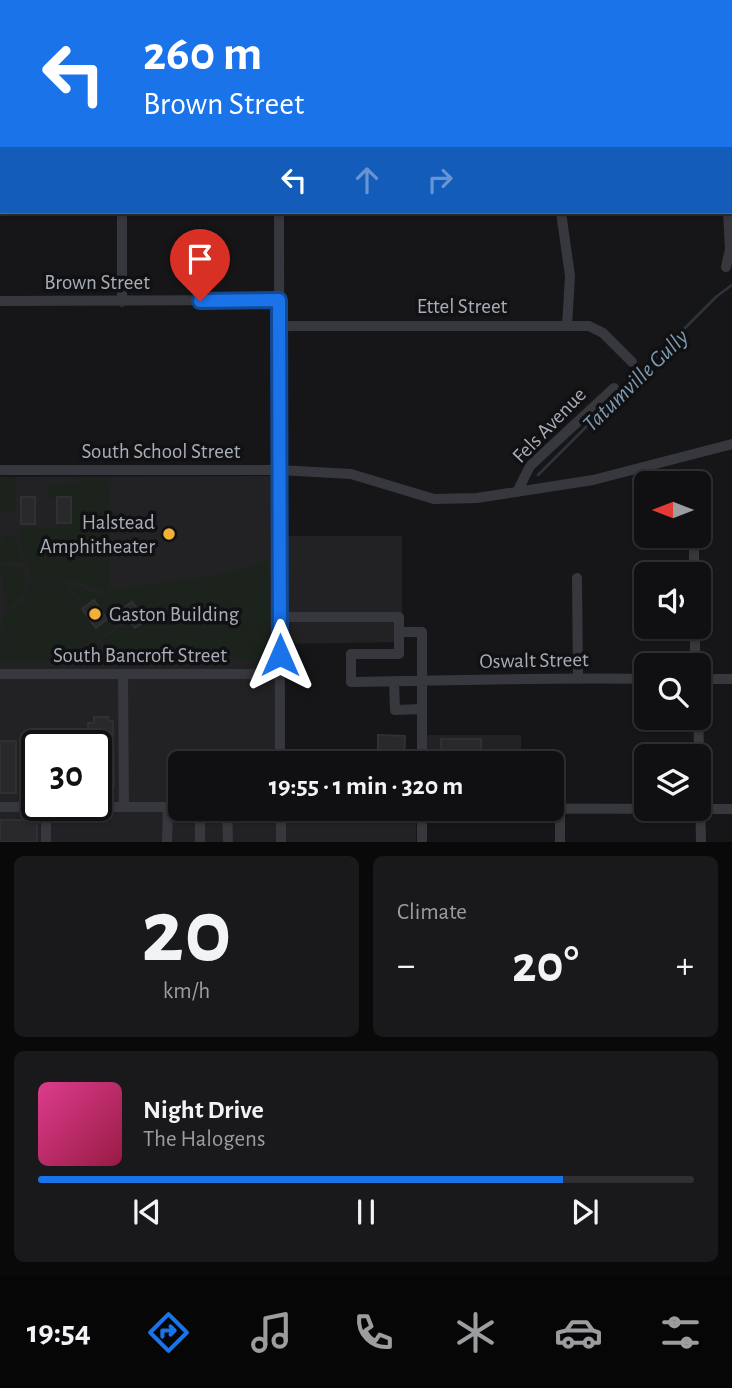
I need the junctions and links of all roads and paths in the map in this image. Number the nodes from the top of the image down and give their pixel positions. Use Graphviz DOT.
graph roads {
  1 [pos="122,214"];
  2 [pos="279,214"];
  3 [pos="561,214"];
  4 [pos="728,214"];
  5 [pos="726,267"];
  6 [pos="279,300"];
  7 [pos="0,301"];
  8 [pos="122,302"];
  9 [pos="279,326"];
  10 [pos="567,326"];
  11 [pos="632,362"];
  12 [pos="614,388"];
  13 [pos="732,444"];
  14 [pos="0,470"];
  15 [pos="279,470"];
  16 [pos="517,492"];
  17 [pos="577,578"];
  18 [pos="279,617"];
  19 [pos="399,632"];
  20 [pos="0,674"];
  21 [pos="280,674"];
  22 [pos="123,675"];
  23 [pos="578,678"];
  24 [pos="634,679"];
  25 [pos="711,679"];
  26 [pos="732,679"];
  27 [pos="394,681"];
  28 [pos="422,681"];
  29 [pos="422,709"];
  30 [pos="280,751"];
  31 [pos="422,751"];
  32 [pos="0,807"];
  33 [pos="21,807"];
  34 [pos="112,807"];
  35 [pos="124,807"];
  36 [pos="168,807"];
  37 [pos="634,809"];
  38 [pos="711,809"];
  39 [pos="564,810"];
  40 [pos="732,810"];
  41 [pos="46,821"];
  42 [pos="200,821"];
  43 [pos="227,821"];
  44 [pos="281,821"];
  45 [pos="422,821"];
  46 [pos="560,821"];
  47 [pos="701,821"];
  48 [pos="46,842"];
  49 [pos="167,842"];
  50 [pos="200,842"];
  51 [pos="228,842"];
  52 [pos="281,842"];
  53 [pos="422,842"];
  54 [pos="560,842"];
  55 [pos="701,842"];
  1 -- 8 [label="street"];
  2 -- 6 [label="street"];
  3 -- 10 [label="street"];
  4 -- 5 [label="street"];
  6 -- 8 [label="street, Brown Street"];
  6 -- 9 [label="street"];
  7 -- 8 [label="street, Brown Street"];
  9 -- 10 [label="street, Ettel Street"];
  9 -- 15 [label="street"];
  10 -- 11 [label="street, Ettel Street"];
  12 -- 16 [label="street, Fels Avenue"];
  13 -- 16 [label="street, South School Street"];
  14 -- 15 [label="street, South School Street"];
  15 -- 16 [label="street, South School Street"];
  15 -- 18 [label="street"];
  17 -- 23 [label="street"];
  18 -- 19 [label="street"];
  18 -- 21 [label="street"];
  19 -- 27 [label="street, Oswalt Street"];
  19 -- 28 [label="street"];
  20 -- 22 [label="street, South Bancroft Street"];
  21 -- 22 [label="street, South Bancroft Street"];
  21 -- 30 [label="street"];
  22 -- 35 [label="street"];
  23 -- 24 [label="street, Oswalt Street"];
  23 -- 28 [label="street, Oswalt Street"];
  25 -- 26 [label="street"];
  27 -- 28 [label="street, Oswalt Street"];
  27 -- 29 [label="street"];
  28 -- 29 [label="street"];
  29 -- 31 [label="street"];
  32 -- 33 [label="street"];
  34 -- 35 [label="street"];
  35 -- 36 [label="street"];
  36 -- 49 [label="street"];
  37 -- 39 [label="street"];
  38 -- 40 [label="street"];
  41 -- 48 [label="street"];
  42 -- 50 [label="street"];
  43 -- 51 [label="street"];
  44 -- 52 [label="street"];
  45 -- 53 [label="street"];
  46 -- 54 [label="street"];
  47 -- 55 [label="street"];
}
